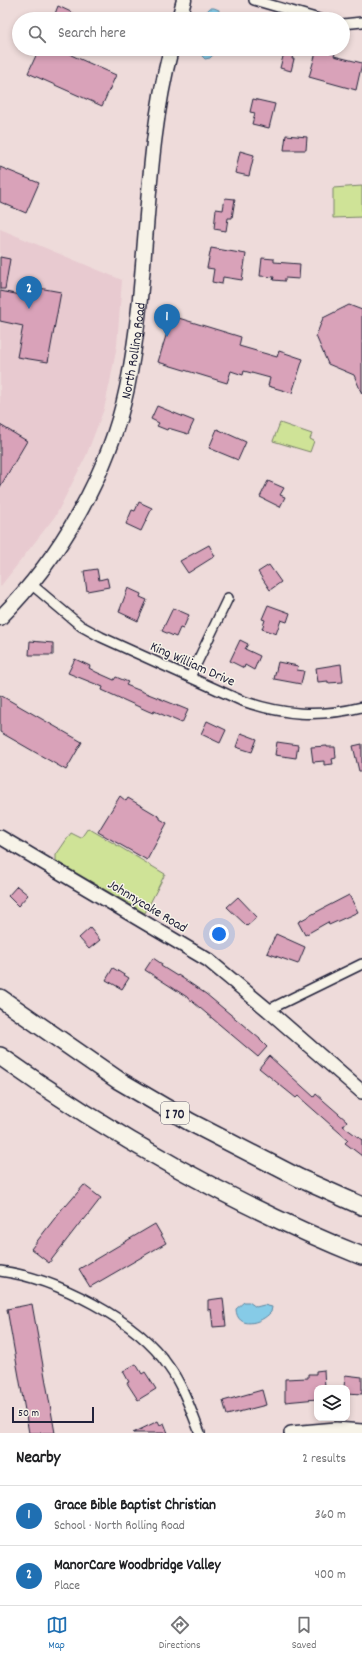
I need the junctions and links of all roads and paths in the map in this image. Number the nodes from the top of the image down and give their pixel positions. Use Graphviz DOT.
graph roads {
  1 [pos="184,0"];
  2 [pos="254,0"];
  3 [pos="181,12"];
  4 [pos="295,12"];
  5 [pos="362,22"];
  6 [pos="350,23"];
  7 [pos="170,56"];
  8 [pos="31,584"];
  9 [pos="228,598"];
  10 [pos="0,618"];
  11 [pos="190,677"];
  12 [pos="362,707"];
  13 [pos="0,837"];
  14 [pos="362,964"];
  15 [pos="0,998"];
  16 [pos="268,1010"];
  17 [pos="0,1056"];
  18 [pos="362,1092"];
  19 [pos="362,1206"];
  20 [pos="362,1256"];
  21 [pos="0,1271"];
  22 [pos="362,1432"];
  23 [pos="200,1433"];
  24 [pos="291,1433"];
  1 -- 3 [label="main road"];
  2 -- 4 [label="street"];
  5 -- 6 [label="street"];
  7 -- 8 [label="main road, North Rolling Road"];
  8 -- 10 [label="main road, North Rolling Road"];
  8 -- 11 [label="street, King William Drive"];
  9 -- 11 [label="street"];
  11 -- 12 [label="street, King William Drive"];
  13 -- 16 [label="street, Johnnycake Road"];
  14 -- 16 [label="street"];
  15 -- 19 [label="highway, I 70"];
  16 -- 18 [label="street, Johnnycake Road"];
  17 -- 20 [label="highway"];
  21 -- 23 [label="street"];
  22 -- 24 [label="street"];
}
